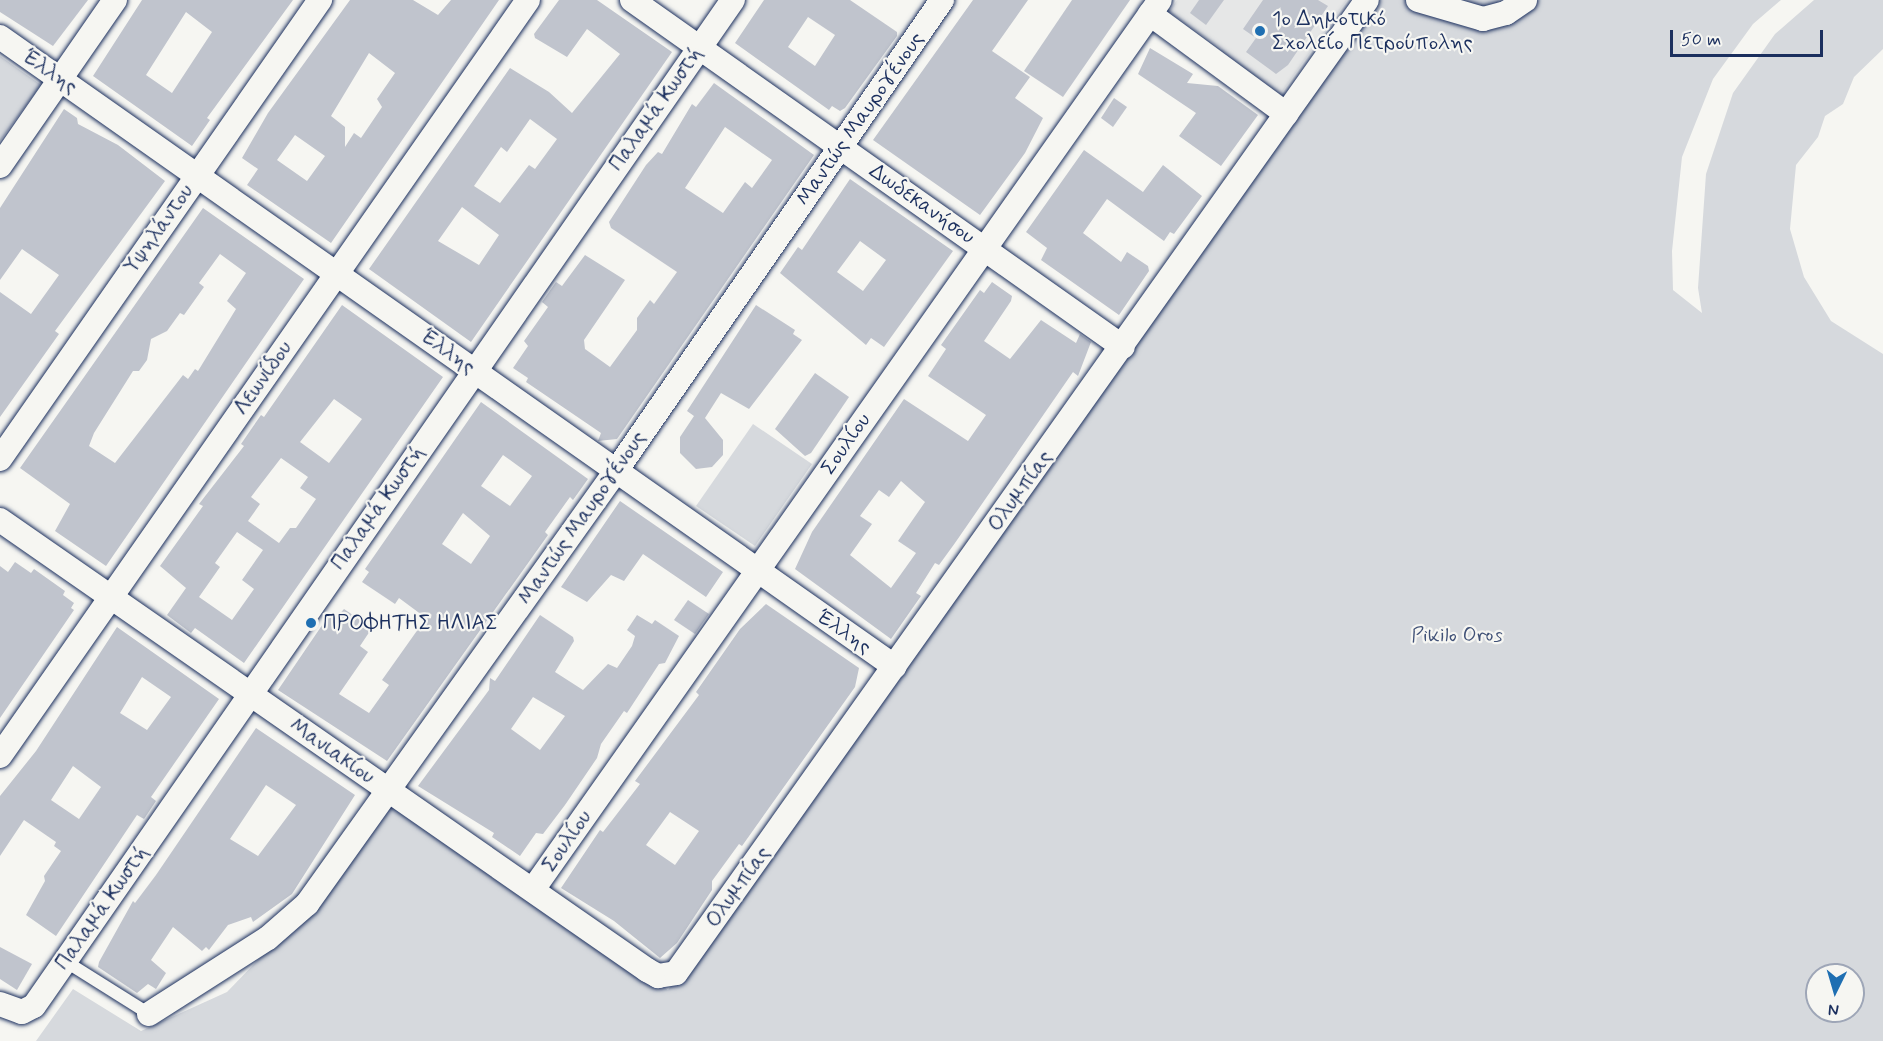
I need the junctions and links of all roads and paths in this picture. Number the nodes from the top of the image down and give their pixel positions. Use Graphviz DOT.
graph roads {
  1 [pos="115,0"];
  2 [pos="320,0"];
  3 [pos="528,0"];
  4 [pos="632,0"];
  5 [pos="733,0"];
  6 [pos="942,0"];
  7 [pos="1367,0"];
  8 [pos="1418,0"];
  9 [pos="1525,0"];
  10 [pos="1155,7"];
  11 [pos="0,37"];
  12 [pos="699,47"];
  13 [pos="60,79"];
  14 [pos="1286,114"];
  15 [pos="841,147"];
  16 [pos="0,166"];
  17 [pos="197,174"];
  18 [pos="985,248"];
  19 [pos="336,272"];
  20 [pos="1123,347"];
  21 [pos="474,371"];
  22 [pos="0,459"];
  23 [pos="616,471"];
  24 [pos="0,520"];
  25 [pos="756,571"];
  26 [pos="110,597"];
  27 [pos="895,667"];
  28 [pos="251,695"];
  29 [pos="0,756"];
  30 [pos="389,791"];
  31 [pos="534,888"];
  32 [pos="65,961"];
  33 [pos="667,976"];
  34 [pos="11,1008"];
  35 [pos="149,1014"];
  1 -- 13 [label="street"];
  2 -- 17 [label="street, Υψηλάντου"];
  3 -- 19 [label="street, Λεωνίδου"];
  4 -- 12 [label="street, Δωδεκανήσου"];
  5 -- 12 [label="street, Παλαμά Κωστή"];
  6 -- 15 [label="street, Μαντώς Μαυρογένους"];
  7 -- 14 [label="street, Ολυμπίας"];
  8 -- 9 [label="street"];
  10 -- 14 [label="street"];
  10 -- 18 [label="street, Σουλίου"];
  11 -- 13 [label="street, Έλλης"];
  12 -- 15 [label="street, Δωδεκανήσου"];
  12 -- 21 [label="street, Παλαμά Κωστή"];
  13 -- 16 [label="street"];
  13 -- 17 [label="street, Έλλης"];
  14 -- 20 [label="street, Ολυμπίας"];
  15 -- 18 [label="street, Δωδεκανήσου"];
  15 -- 23 [label="street, Μαντώς Μαυρογένους"];
  17 -- 19 [label="street, Έλλης"];
  17 -- 22 [label="street, Υψηλάντου"];
  18 -- 20 [label="street, Δωδεκανήσου"];
  18 -- 25 [label="street, Σουλίου"];
  19 -- 21 [label="street, Έλλης"];
  19 -- 26 [label="street, Λεωνίδου"];
  20 -- 27 [label="street, Ολυμπίας"];
  21 -- 23 [label="street, Έλλης"];
  21 -- 28 [label="street, Παλαμά Κωστή"];
  23 -- 25 [label="street, Έλλης"];
  23 -- 30 [label="street, Μαντώς Μαυρογένους"];
  24 -- 26 [label="street, Μανιακίου"];
  25 -- 27 [label="street, Έλλης"];
  25 -- 31 [label="street, Σουλίου"];
  26 -- 28 [label="street, Μανιακίου"];
  26 -- 29 [label="street, Λεωνίδου"];
  27 -- 33 [label="street, Ολυμπίας"];
  28 -- 30 [label="street, Μανιακίου"];
  28 -- 32 [label="street, Παλαμά Κωστή"];
  30 -- 31 [label="street, Μανιακίου"];
  30 -- 35 [label="street, Μαντώς Μαυρογένους"];
  31 -- 33 [label="street, Μανιακίου"];
  32 -- 34 [label="street, Παλαμά Κωστή"];
  32 -- 35 [label="lane"];
}
